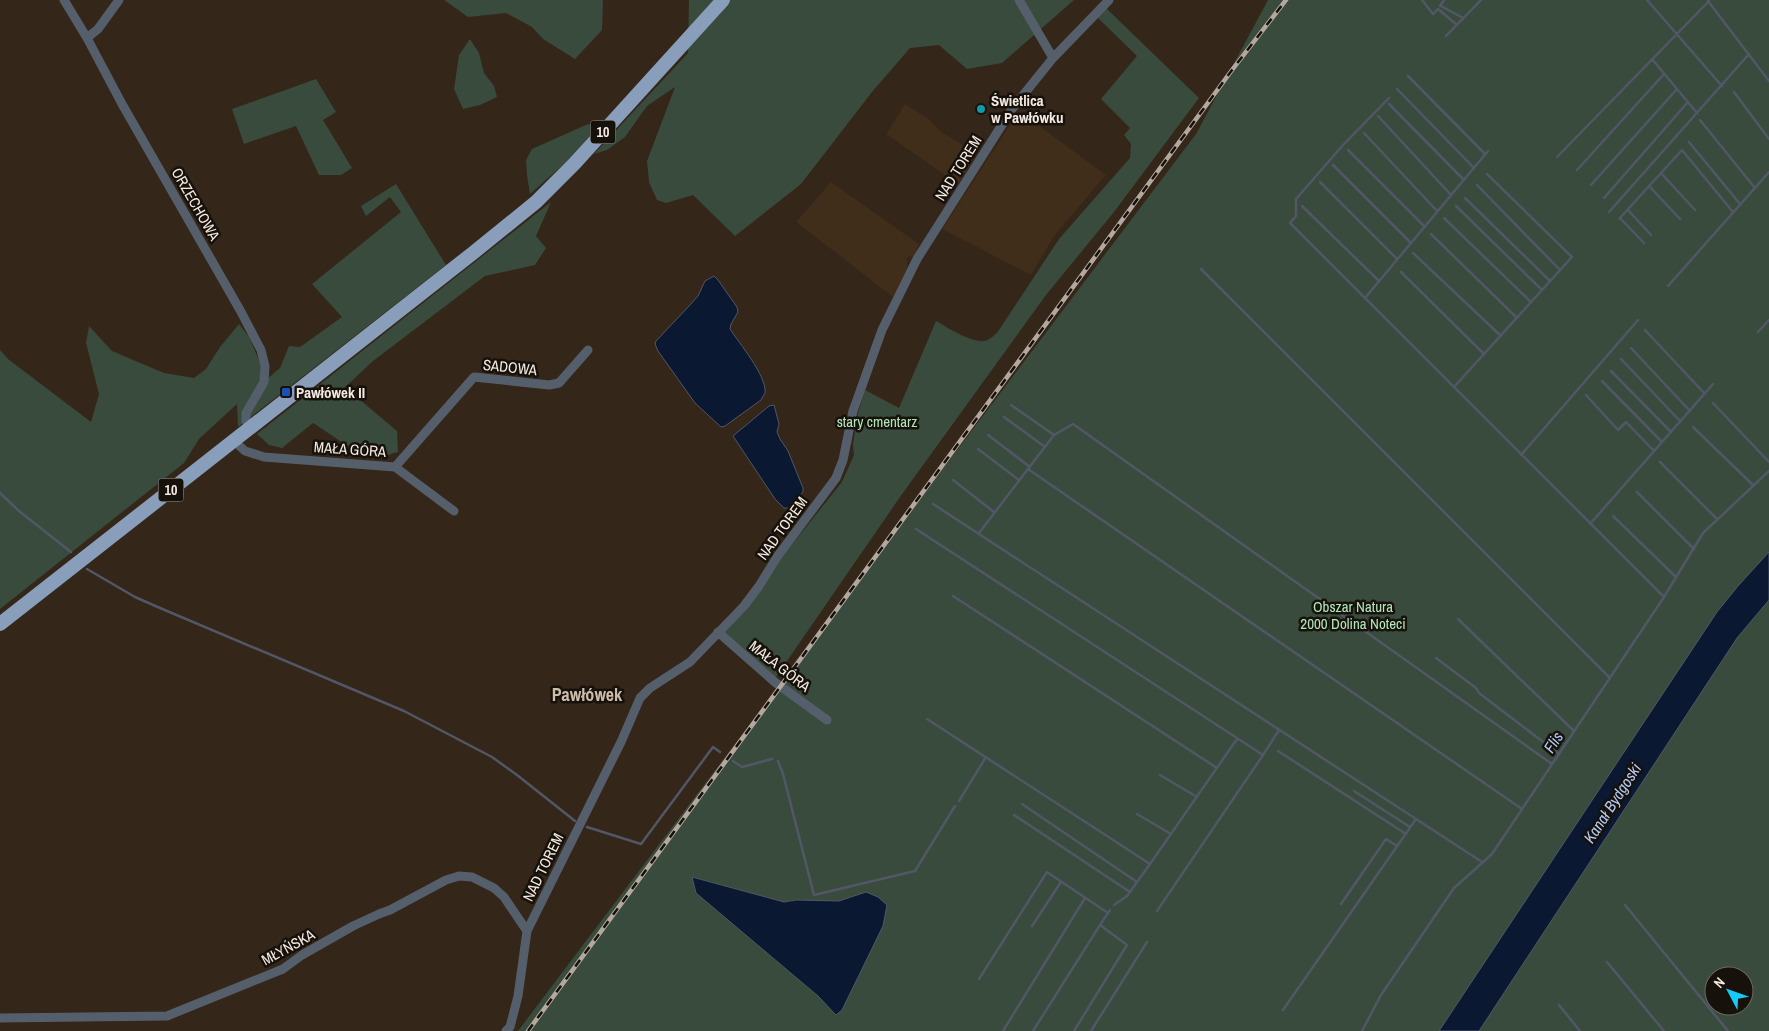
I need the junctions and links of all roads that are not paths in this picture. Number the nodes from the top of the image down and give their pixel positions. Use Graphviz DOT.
graph roads {
  1 [pos="64,0"];
  2 [pos="119,0"];
  3 [pos="723,0"];
  4 [pos="1019,0"];
  5 [pos="1109,0"];
  6 [pos="87,38"];
  7 [pos="1053,58"];
  8 [pos="588,350"];
  9 [pos="250,427"];
  10 [pos="234,441"];
  11 [pos="396,467"];
  12 [pos="454,511"];
  13 [pos="0,624"];
  14 [pos="718,632"];
  15 [pos="827,720"];
  16 [pos="527,932"];
  17 [pos="0,1018"];
  18 [pos="506,1031"];
  1 -- 6 [label="street, ORZECHOWA"];
  2 -- 6 [label="street"];
  3 -- 9 [label="highway, 10"];
  4 -- 7 [label="street"];
  5 -- 7 [label="street, NAD TOREM"];
  6 -- 9 [label="street, ORZECHOWA"];
  7 -- 14 [label="street, NAD TOREM"];
  8 -- 11 [label="street, SADOWA"];
  9 -- 10 [label="highway, 10"];
  10 -- 11 [label="street, MAŁA GÓRA"];
  10 -- 13 [label="highway, 10"];
  11 -- 12 [label="street, MAŁA GÓRA"];
  14 -- 15 [label="street, MAŁA GÓRA"];
  14 -- 16 [label="street, NAD TOREM"];
  16 -- 17 [label="street, MŁYŃSKA"];
  16 -- 18 [label="street, NAD TOREM"];
}
